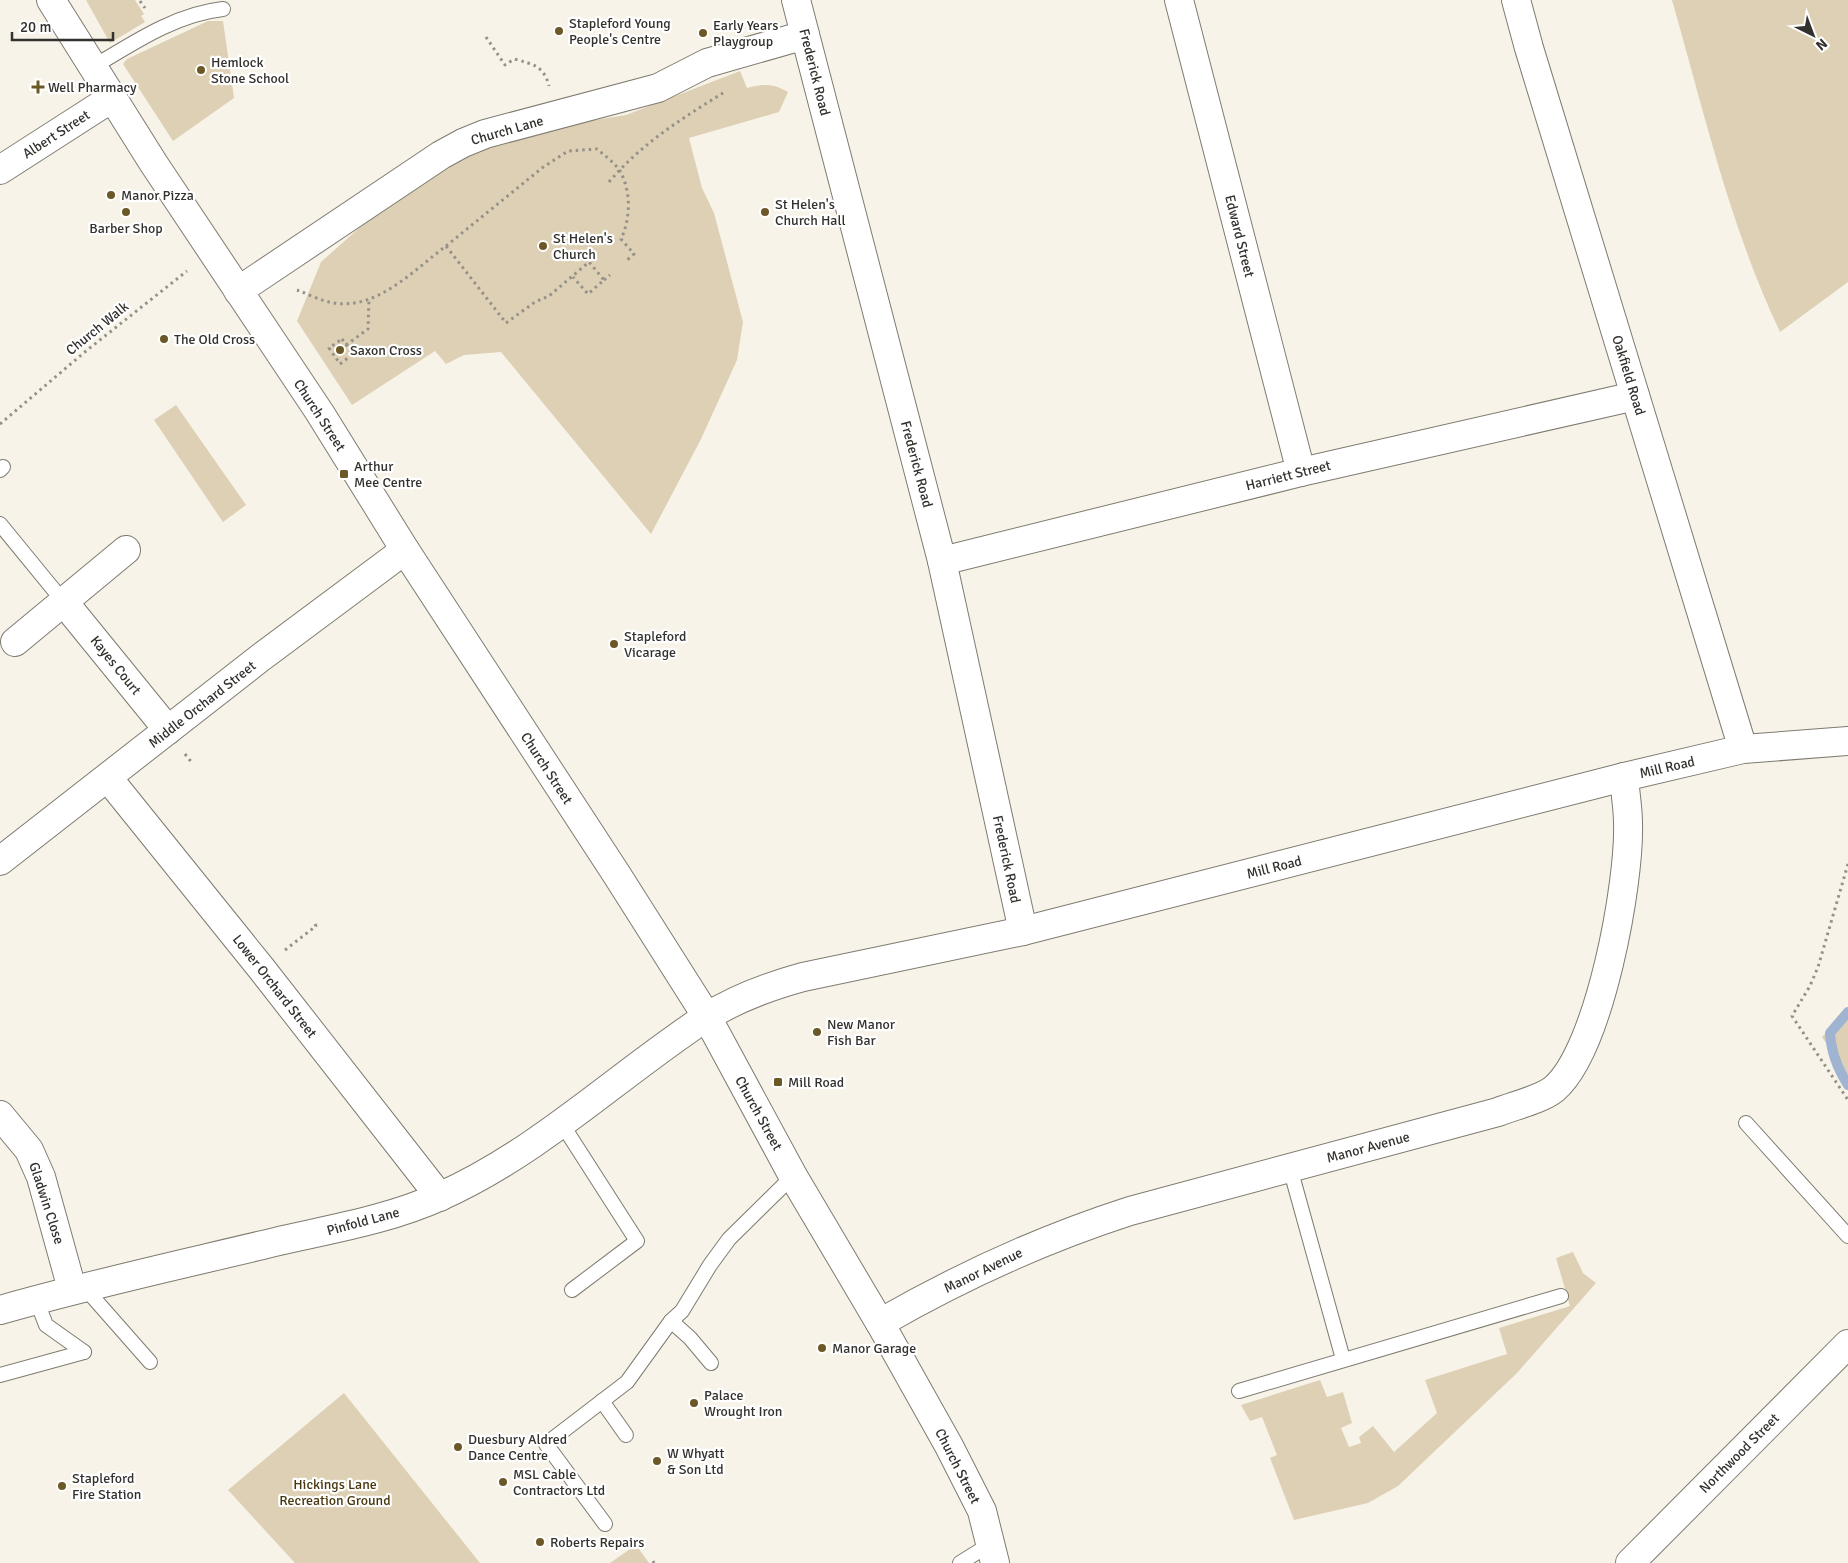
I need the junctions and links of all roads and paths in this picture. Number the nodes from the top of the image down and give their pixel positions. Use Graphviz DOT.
graph roads {
  1 [pos="51,0"];
  2 [pos="796,0"];
  3 [pos="1180,0"];
  4 [pos="1516,0"];
  5 [pos="223,9"];
  6 [pos="805,35"];
  7 [pos="486,37"];
  8 [pos="93,68"];
  9 [pos="728,90"];
  10 [pos="112,98"];
  11 [pos="556,116"];
  12 [pos="0,170"];
  13 [pos="620,170"];
  14 [pos="609,182"];
  15 [pos="446,246"];
  16 [pos="212,253"];
  17 [pos="625,262"];
  18 [pos="610,275"];
  19 [pos="573,276"];
  20 [pos="604,280"];
  21 [pos="248,283"];
  22 [pos="369,300"];
  23 [pos="346,345"];
  24 [pos="1635,396"];
  25 [pos="0,424"];
  26 [pos="1301,472"];
  27 [pos="0,524"];
  28 [pos="126,550"];
  29 [pos="405,550"];
  30 [pos="942,561"];
  31 [pos="63,601"];
  32 [pos="15,642"];
  33 [pos="168,730"];
  34 [pos="1848,741"];
  35 [pos="1743,749"];
  36 [pos="1624,777"];
  37 [pos="108,778"];
  38 [pos="0,861"];
  39 [pos="1848,864"];
  40 [pos="315,924"];
  41 [pos="1023,931"];
  42 [pos="261,968"];
  43 [pos="707,1017"];
  44 [pos="1848,1100"];
  45 [pos="3,1123"];
  46 [pos="1746,1123"];
  47 [pos="562,1124"];
  48 [pos="1290,1168"];
  49 [pos="793,1176"];
  50 [pos="440,1197"];
  51 [pos="1848,1236"];
  52 [pos="78,1288"];
  53 [pos="572,1290"];
  54 [pos="1561,1296"];
  55 [pos="36,1299"];
  56 [pos="0,1310"];
  57 [pos="671,1321"];
  58 [pos="880,1323"];
  59 [pos="1848,1344"];
  60 [pos="1343,1359"];
  61 [pos="150,1362"];
  62 [pos="711,1363"];
  63 [pos="0,1375"];
  64 [pos="1239,1390"];
  65 [pos="602,1402"];
  66 [pos="626,1435"];
  67 [pos="605,1524"];
  68 [pos="993,1553"];
  69 [pos="960,1563"];
  70 [pos="1630,1563"];
  1 -- 8 [label="street, Church Street"];
  2 -- 6 [label="street, Frederick Road"];
  3 -- 26 [label="street, Edward Street"];
  4 -- 24 [label="street, Oakfield Road"];
  5 -- 8 [label="lane"];
  6 -- 11 [label="street, Church Lane"];
  6 -- 30 [label="street, Frederick Road"];
  7 -- 11 [label="path"];
  8 -- 10 [label="street, Church Street"];
  9 -- 13 [label="path"];
  10 -- 12 [label="street, Albert Street"];
  10 -- 16 [label="street, Church Street"];
  11 -- 21 [label="street, Church Lane"];
  13 -- 14 [label="path"];
  13 -- 15 [label="path"];
  13 -- 17 [label="path"];
  15 -- 19 [label="path"];
  15 -- 22 [label="path"];
  16 -- 21 [label="street, Church Street"];
  16 -- 25 [label="path, Church Walk"];
  18 -- 20 [label="path"];
  19 -- 20 [label="path"];
  19 -- 20 [label="path"];
  21 -- 22 [label="path"];
  21 -- 29 [label="street, Church Street"];
  22 -- 23 [label="path"];
  23 -- 23 [label="path"];
  24 -- 26 [label="street, Harriett Street"];
  24 -- 35 [label="street, Oakfield Road"];
  26 -- 30 [label="street, Harriett Street"];
  27 -- 31 [label="lane"];
  28 -- 31 [label="street"];
  29 -- 33 [label="street, Middle Orchard Street"];
  29 -- 43 [label="street, Church Street"];
  30 -- 41 [label="street, Frederick Road"];
  31 -- 32 [label="street"];
  31 -- 33 [label="street, Kayes Court"];
  33 -- 37 [label="street, Middle Orchard Street"];
  34 -- 35 [label="street, Mill Road"];
  35 -- 36 [label="street, Mill Road"];
  36 -- 41 [label="street, Mill Road"];
  36 -- 48 [label="street, Manor Avenue"];
  37 -- 38 [label="street, Middle Orchard Street"];
  37 -- 42 [label="street, Lower Orchard Street"];
  39 -- 44 [label="path"];
  40 -- 42 [label="path"];
  41 -- 43 [label="street, Mill Road"];
  42 -- 50 [label="street, Lower Orchard Street"];
  43 -- 47 [label="street, Pinfold Lane"];
  43 -- 49 [label="street, Church Street"];
  45 -- 52 [label="street, Gladwin Close"];
  46 -- 51 [label="lane"];
  47 -- 50 [label="street, Pinfold Lane"];
  47 -- 53 [label="lane"];
  48 -- 58 [label="street, Manor Avenue"];
  48 -- 60 [label="lane"];
  49 -- 57 [label="lane"];
  49 -- 58 [label="street, Church Street"];
  50 -- 52 [label="street, Pinfold Lane"];
  52 -- 55 [label="street, Pinfold Lane"];
  52 -- 61 [label="lane"];
  54 -- 60 [label="lane"];
  55 -- 56 [label="street, Pinfold Lane"];
  55 -- 63 [label="lane"];
  57 -- 62 [label="lane"];
  57 -- 65 [label="lane"];
  58 -- 68 [label="street, Church Street"];
  59 -- 70 [label="street, Northwood Street"];
  60 -- 64 [label="lane"];
  65 -- 66 [label="lane"];
  65 -- 67 [label="lane"];
  68 -- 69 [label="lane"];
}
